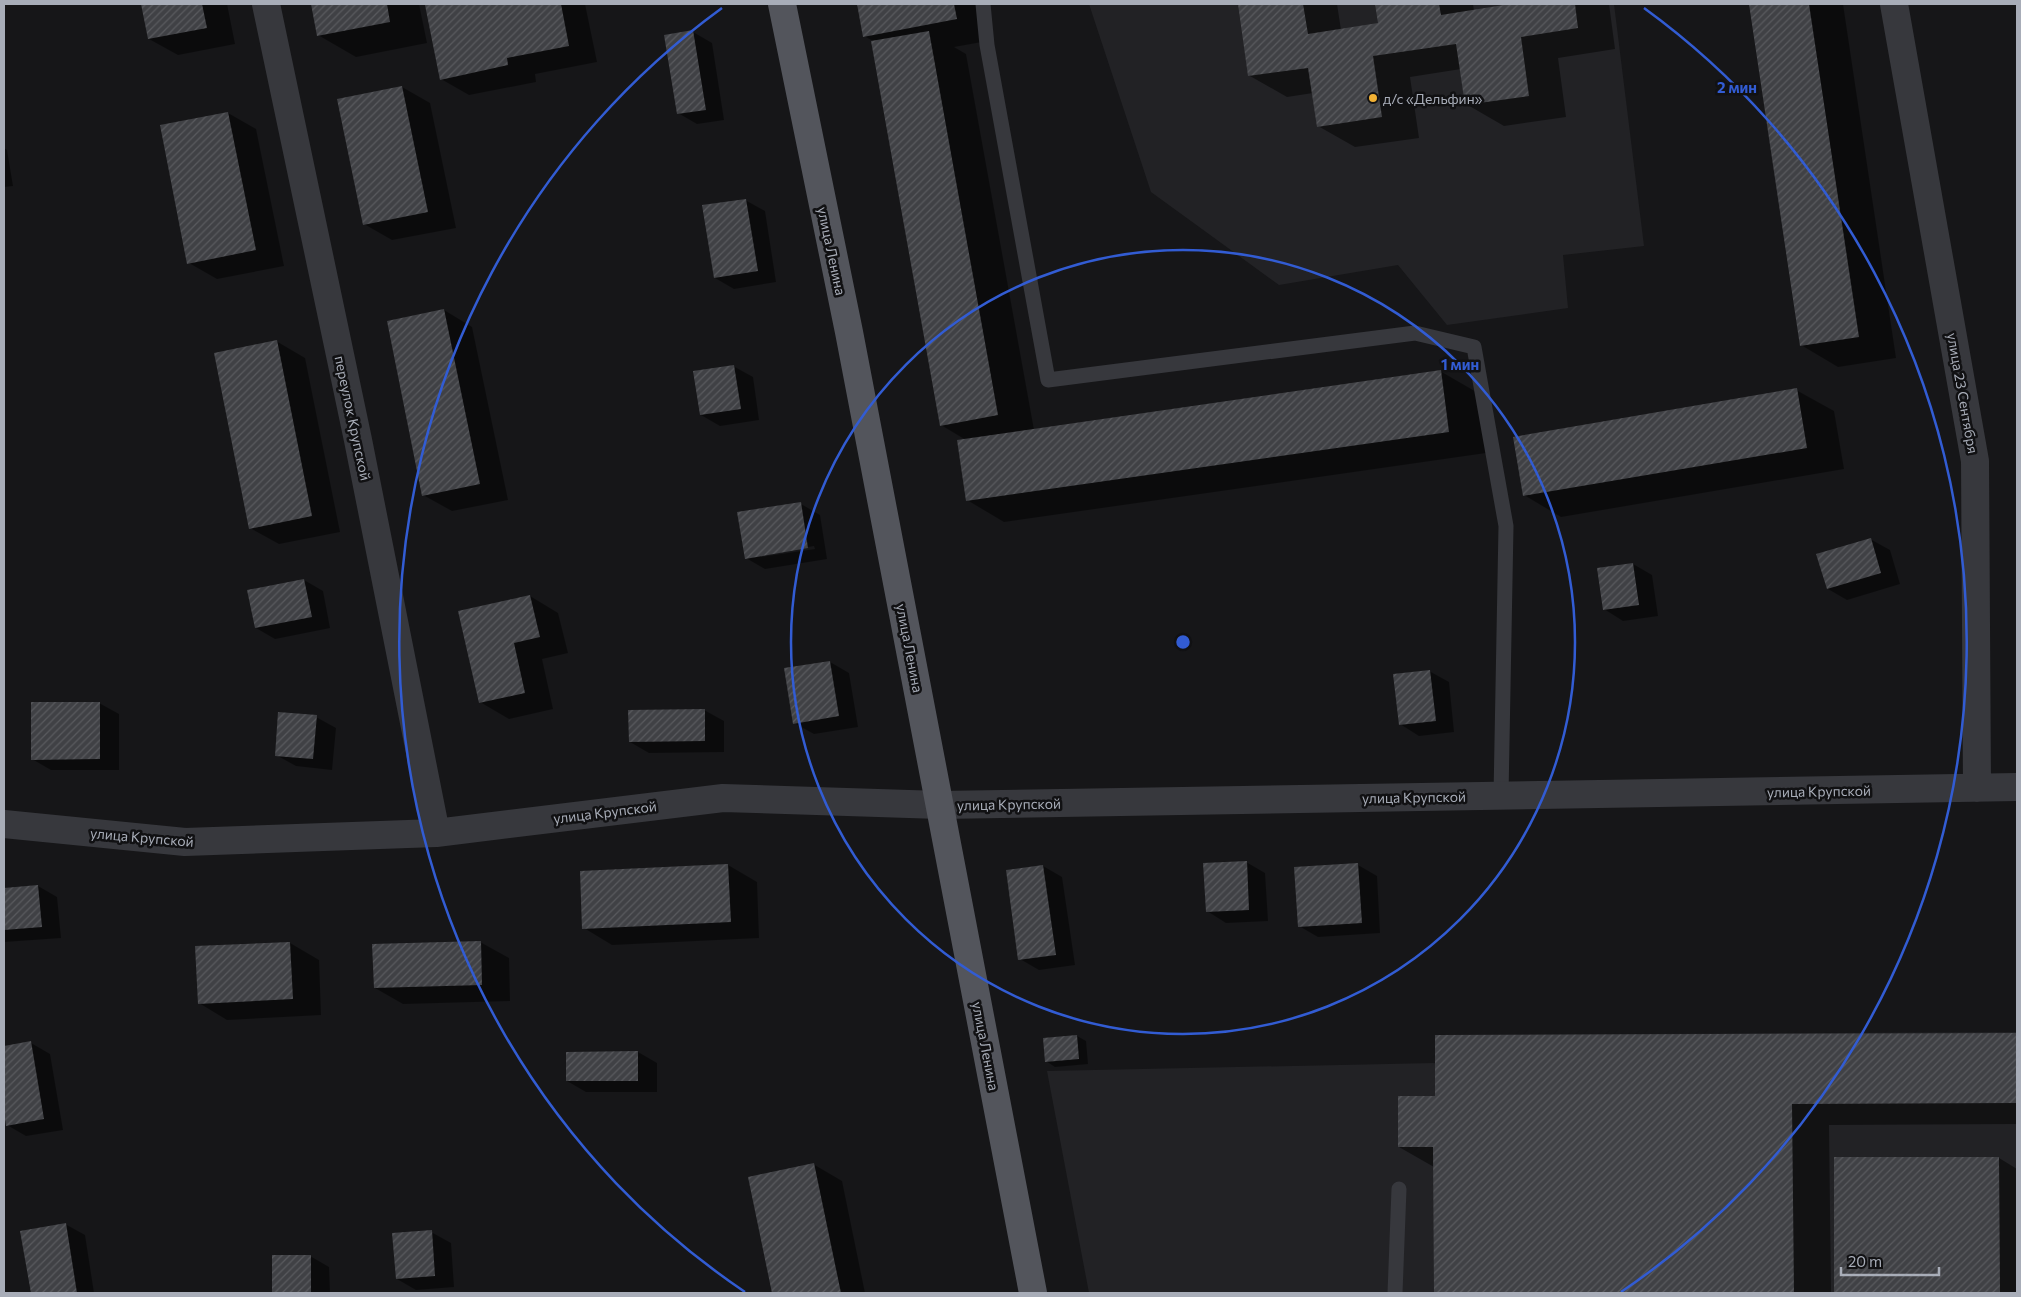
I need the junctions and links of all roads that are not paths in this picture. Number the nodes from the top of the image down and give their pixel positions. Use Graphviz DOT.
graph roads {
  1 [pos="266,4"];
  2 [pos="782,4"];
  3 [pos="983,4"];
  4 [pos="1894,4"];
  5 [pos="2017,787"];
  6 [pos="1977,788"];
  7 [pos="1501,796"];
  8 [pos="940,805"];
  9 [pos="4,824"];
  10 [pos="436,833"];
  11 [pos="1399,1189"];
  12 [pos="1033,1293"];
  13 [pos="1395,1293"];
  1 -- 10 [label="street, переулок Крупской"];
  2 -- 8 [label="main road, улица Ленина"];
  3 -- 7 [label="lane"];
  4 -- 6 [label="street, улица 23 Сентября"];
  5 -- 6 [label="street, улица Крупской"];
  6 -- 7 [label="street, улица Крупской"];
  7 -- 8 [label="street, улица Крупской"];
  8 -- 10 [label="street, улица Крупской"];
  8 -- 12 [label="main road, улица Ленина"];
  9 -- 10 [label="street, улица Крупской"];
  11 -- 13 [label="lane"];
}
